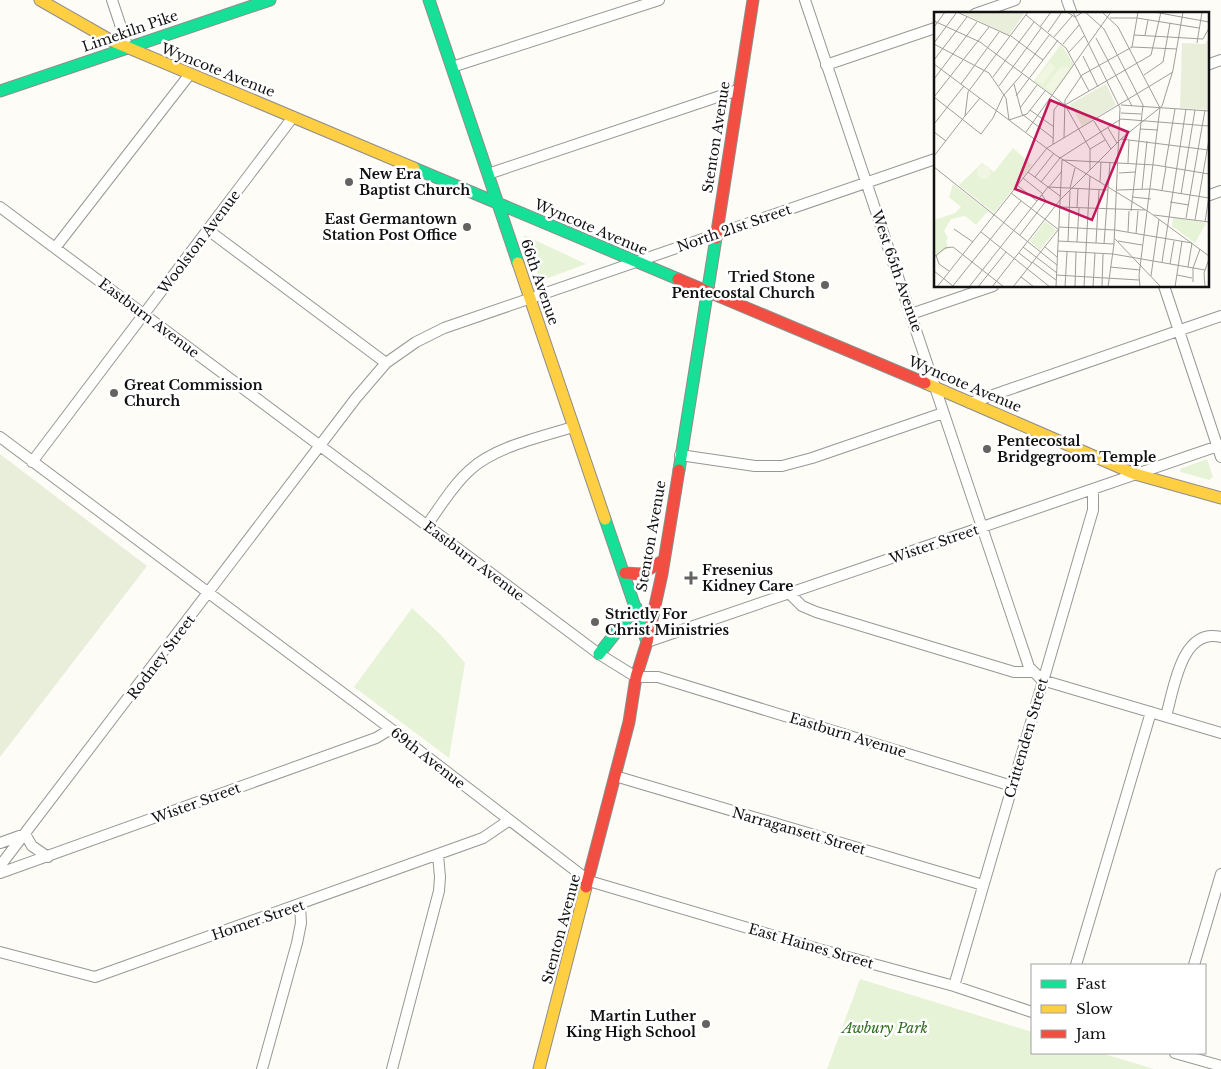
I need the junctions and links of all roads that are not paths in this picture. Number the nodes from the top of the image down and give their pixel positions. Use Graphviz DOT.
graph roads {
  1 [pos="40,0"];
  2 [pos="112,0"];
  3 [pos="270,0"];
  4 [pos="429,0"];
  5 [pos="659,0"];
  6 [pos="753,0"];
  7 [pos="805,0"];
  8 [pos="1015,0"];
  9 [pos="1067,0"];
  10 [pos="981,12"];
  11 [pos="1071,12"];
  12 [pos="934,28"];
  13 [pos="128,48"];
  14 [pos="1221,60"];
  15 [pos="1208,65"];
  16 [pos="826,66"];
  17 [pos="452,67"];
  18 [pos="190,74"];
  19 [pos="738,90"];
  20 [pos="0,91"];
  21 [pos="293,117"];
  22 [pos="934,159"];
  23 [pos="488,174"];
  24 [pos="867,182"];
  25 [pos="1221,191"];
  26 [pos="1208,196"];
  27 [pos="497,203"];
  28 [pos="0,207"];
  29 [pos="208,230"];
  30 [pos="717,234"];
  31 [pos="55,248"];
  32 [pos="636,262"];
  33 [pos="987,288"];
  34 [pos="1165,288"];
  35 [pos="708,292"];
  36 [pos="531,300"];
  37 [pos="144,314"];
  38 [pos="911,314"];
  39 [pos="1221,316"];
  40 [pos="1179,330"];
  41 [pos="386,363"];
  42 [pos="938,390"];
  43 [pos="970,403"];
  44 [pos="943,413"];
  45 [pos="573,427"];
  46 [pos="0,437"];
  47 [pos="319,446"];
  48 [pos="1219,446"];
  49 [pos="680,455"];
  50 [pos="1221,457"];
  51 [pos="32,462"];
  52 [pos="1135,474"];
  53 [pos="1093,489"];
  54 [pos="1221,498"];
  55 [pos="427,525"];
  56 [pos="981,528"];
  57 [pos="664,560"];
  58 [pos="625,573"];
  59 [pos="209,594"];
  60 [pos="790,594"];
  61 [pos="636,607"];
  62 [pos="1221,637"];
  63 [pos="647,642"];
  64 [pos="599,654"];
  65 [pos="1032,672"];
  66 [pos="636,677"];
  67 [pos="1042,680"];
  68 [pos="1151,712"];
  69 [pos="1166,716"];
  70 [pos="391,729"];
  71 [pos="1221,733"];
  72 [pos="615,776"];
  73 [pos="1012,786"];
  74 [pos="508,821"];
  75 [pos="25,834"];
  76 [pos="0,843"];
  77 [pos="438,855"];
  78 [pos="48,857"];
  79 [pos="0,866"];
  80 [pos="0,873"];
  81 [pos="1221,874"];
  82 [pos="589,881"];
  83 [pos="983,885"];
  84 [pos="300,905"];
  85 [pos="0,952"];
  86 [pos="1076,964"];
  87 [pos="1194,964"];
  88 [pos="954,986"];
  89 [pos="1031,1012"];
  90 [pos="1179,1054"];
  91 [pos="1221,1066"];
  92 [pos="262,1069"];
  93 [pos="392,1069"];
  94 [pos="539,1069"];
  1 -- 13 [label="street, Wyncote Avenue"];
  2 -- 13 [label="street"];
  3 -- 13 [label="street, Limekiln Pike"];
  4 -- 17 [label="street, 66th Avenue"];
  5 -- 17 [label="street"];
  6 -- 19 [label="street, Stenton Avenue"];
  7 -- 16 [label="street, West 65th Avenue"];
  8 -- 10 [label="street"];
  9 -- 11 [label="street"];
  12 -- 16 [label="street"];
  13 -- 18 [label="street, Wyncote Avenue"];
  13 -- 20 [label="street, Limekiln Pike"];
  14 -- 15 [label="street"];
  16 -- 24 [label="street, West 65th Avenue"];
  17 -- 23 [label="street, 66th Avenue"];
  18 -- 21 [label="street, Wyncote Avenue"];
  18 -- 31 [label="street"];
  19 -- 23 [label="street"];
  19 -- 30 [label="street, Stenton Avenue"];
  21 -- 27 [label="street, Wyncote Avenue"];
  21 -- 29 [label="street, Woolston Avenue"];
  22 -- 24 [label="street, North 21st Street"];
  23 -- 27 [label="street, 66th Avenue"];
  24 -- 30 [label="street, North 21st Street"];
  24 -- 38 [label="street, West 65th Avenue"];
  25 -- 26 [label="street"];
  27 -- 32 [label="street, Wyncote Avenue"];
  27 -- 36 [label="street, 66th Avenue"];
  28 -- 31 [label="street, Eastburn Avenue"];
  29 -- 37 [label="street, Woolston Avenue"];
  29 -- 41 [label="street"];
  30 -- 32 [label="street, North 21st Street"];
  30 -- 35 [label="street, Stenton Avenue"];
  31 -- 37 [label="street, Eastburn Avenue"];
  32 -- 35 [label="street, Wyncote Avenue"];
  32 -- 36 [label="street, North 21st Street"];
  33 -- 38 [label="street"];
  34 -- 40 [label="street"];
  35 -- 42 [label="street, Wyncote Avenue"];
  35 -- 49 [label="street, Stenton Avenue"];
  36 -- 41 [label="street, North 21st Street"];
  36 -- 45 [label="street, 66th Avenue"];
  37 -- 47 [label="street, Eastburn Avenue"];
  37 -- 51 [label="street, Woolston Avenue"];
  38 -- 42 [label="street, West 65th Avenue"];
  39 -- 40 [label="street"];
  40 -- 43 [label="street"];
  40 -- 48 [label="street"];
  41 -- 47 [label="street, North 21st Street"];
  42 -- 43 [label="street, Wyncote Avenue"];
  42 -- 44 [label="street, West 65th Avenue"];
  43 -- 52 [label="street, Wyncote Avenue"];
  44 -- 49 [label="street"];
  44 -- 56 [label="street, West 65th Avenue"];
  45 -- 55 [label="street"];
  45 -- 58 [label="street, 66th Avenue"];
  46 -- 51 [label="street"];
  47 -- 55 [label="street, Eastburn Avenue"];
  47 -- 59 [label="street, Rodney Street"];
  48 -- 50 [label="street"];
  48 -- 52 [label="street, Wister Street"];
  49 -- 57 [label="street, Stenton Avenue"];
  51 -- 59 [label="street"];
  52 -- 53 [label="street, Wister Street"];
  52 -- 54 [label="street, Wyncote Avenue"];
  53 -- 56 [label="street, Wister Street"];
  53 -- 67 [label="street, Crittenden Street"];
  55 -- 64 [label="street, Eastburn Avenue"];
  56 -- 60 [label="street, Wister Street"];
  56 -- 65 [label="street, West 65th Avenue"];
  57 -- 58 [label="street"];
  57 -- 63 [label="street, Stenton Avenue"];
  58 -- 61 [label="street, 66th Avenue"];
  59 -- 70 [label="street, 69th Avenue"];
  59 -- 75 [label="street, Rodney Street"];
  60 -- 63 [label="street, Wister Street"];
  60 -- 65 [label="street"];
  61 -- 63 [label="street, 66th Avenue"];
  61 -- 64 [label="street"];
  62 -- 69 [label="street"];
  63 -- 66 [label="street, Stenton Avenue"];
  64 -- 66 [label="street, Eastburn Avenue"];
  65 -- 67 [label="street, West 65th Avenue"];
  66 -- 72 [label="street, Stenton Avenue"];
  66 -- 73 [label="street, Eastburn Avenue"];
  67 -- 68 [label="street"];
  67 -- 73 [label="street, Crittenden Street"];
  68 -- 69 [label="street"];
  68 -- 86 [label="street"];
  69 -- 71 [label="street"];
  70 -- 74 [label="street, 69th Avenue"];
  70 -- 78 [label="street, Wister Street"];
  72 -- 82 [label="street, Stenton Avenue"];
  72 -- 83 [label="street, Narragansett Street"];
  73 -- 83 [label="street, Crittenden Street"];
  74 -- 77 [label="street, Homer Street"];
  74 -- 82 [label="street, 69th Avenue"];
  75 -- 76 [label="street"];
  75 -- 78 [label="street"];
  75 -- 79 [label="street, Rodney Street"];
  77 -- 84 [label="street, Homer Street"];
  77 -- 93 [label="street"];
  78 -- 80 [label="street, Wister Street"];
  81 -- 87 [label="street"];
  82 -- 88 [label="street, East Haines Street"];
  82 -- 94 [label="street, Stenton Avenue"];
  83 -- 88 [label="street, Crittenden Street"];
  84 -- 85 [label="street, Homer Street"];
  84 -- 92 [label="street"];
  88 -- 89 [label="street, East Haines Street"];
  90 -- 91 [label="street"];
}
